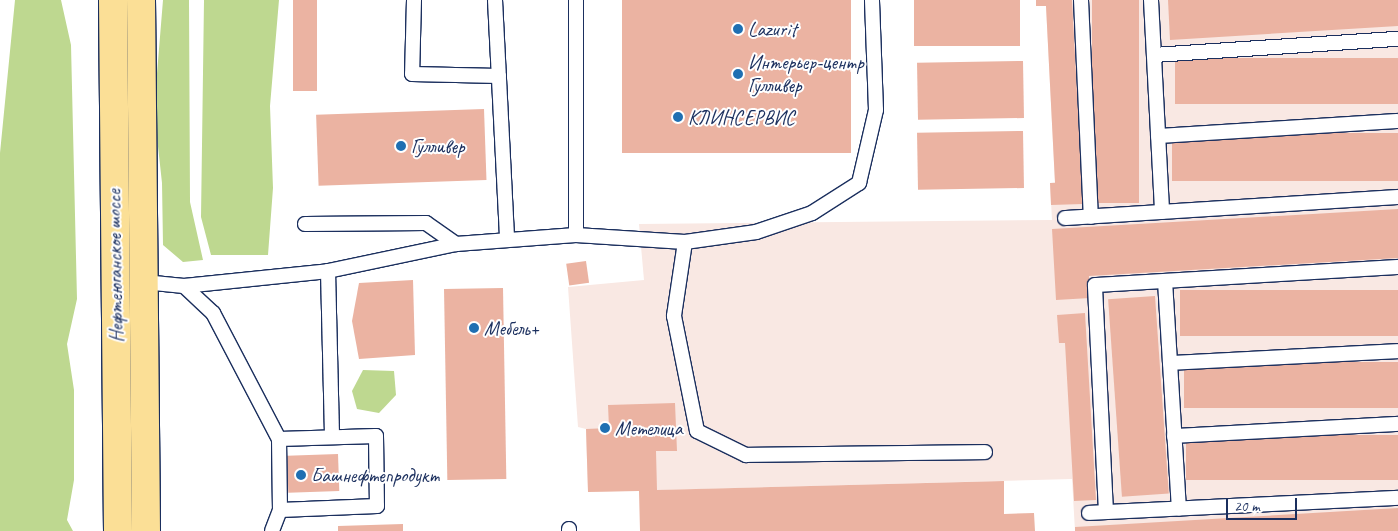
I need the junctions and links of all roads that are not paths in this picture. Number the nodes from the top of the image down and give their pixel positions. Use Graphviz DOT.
graph roads {
  1 [pos="112,0"];
  2 [pos="141,0"];
  3 [pos="414,0"];
  4 [pos="495,0"];
  5 [pos="576,0"];
  6 [pos="872,0"];
  7 [pos="1080,0"];
  8 [pos="1150,0"];
  9 [pos="1398,39"];
  10 [pos="1154,55"];
  11 [pos="499,76"];
  12 [pos="1398,121"];
  13 [pos="1158,136"];
  14 [pos="1398,197"];
  15 [pos="1162,212"];
  16 [pos="1091,217"];
  17 [pos="1064,218"];
  18 [pos="304,224"];
  19 [pos="576,235"];
  20 [pos="507,240"];
  21 [pos="685,242"];
  22 [pos="456,244"];
  23 [pos="1398,267"];
  24 [pos="328,271"];
  25 [pos="1165,281"];
  26 [pos="144,282"];
  27 [pos="184,286"];
  28 [pos="1398,351"];
  29 [pos="1170,363"];
  30 [pos="1398,424"];
  31 [pos="1174,436"];
  32 [pos="332,437"];
  33 [pos="279,439"];
  34 [pos="985,452"];
  35 [pos="1398,498"];
  36 [pos="1179,509"];
  37 [pos="280,510"];
  38 [pos="1106,512"];
  39 [pos="1089,513"];
  40 [pos="118,531"];
  41 [pos="146,531"];
  42 [pos="272,531"];
  1 -- 40 [label="main road, Нефтеюганское шоссе"];
  2 -- 26 [label="main road, Нефтеюганское шоссе"];
  3 -- 11 [label="lane"];
  4 -- 11 [label="lane"];
  5 -- 19 [label="lane"];
  6 -- 21 [label="lane"];
  7 -- 16 [label="lane"];
  8 -- 10 [label="lane"];
  9 -- 10 [label="lane"];
  10 -- 13 [label="lane"];
  11 -- 20 [label="lane"];
  12 -- 13 [label="lane"];
  13 -- 15 [label="lane"];
  14 -- 15 [label="lane"];
  15 -- 16 [label="lane"];
  16 -- 17 [label="lane"];
  18 -- 22 [label="lane"];
  19 -- 20 [label="lane"];
  19 -- 21 [label="lane"];
  20 -- 22 [label="lane"];
  21 -- 34 [label="lane"];
  22 -- 24 [label="lane"];
  23 -- 25 [label="lane"];
  24 -- 27 [label="lane"];
  24 -- 32 [label="lane"];
  25 -- 29 [label="lane"];
  25 -- 38 [label="lane"];
  26 -- 27 [label="lane"];
  26 -- 41 [label="main road, Нефтеюганское шоссе"];
  27 -- 33 [label="lane"];
  28 -- 29 [label="lane"];
  29 -- 31 [label="lane"];
  30 -- 31 [label="lane"];
  31 -- 36 [label="lane"];
  32 -- 33 [label="lane"];
  32 -- 37 [label="lane"];
  33 -- 37 [label="lane"];
  35 -- 36 [label="lane"];
  36 -- 38 [label="lane"];
  37 -- 42 [label="lane"];
  38 -- 39 [label="lane"];
}
